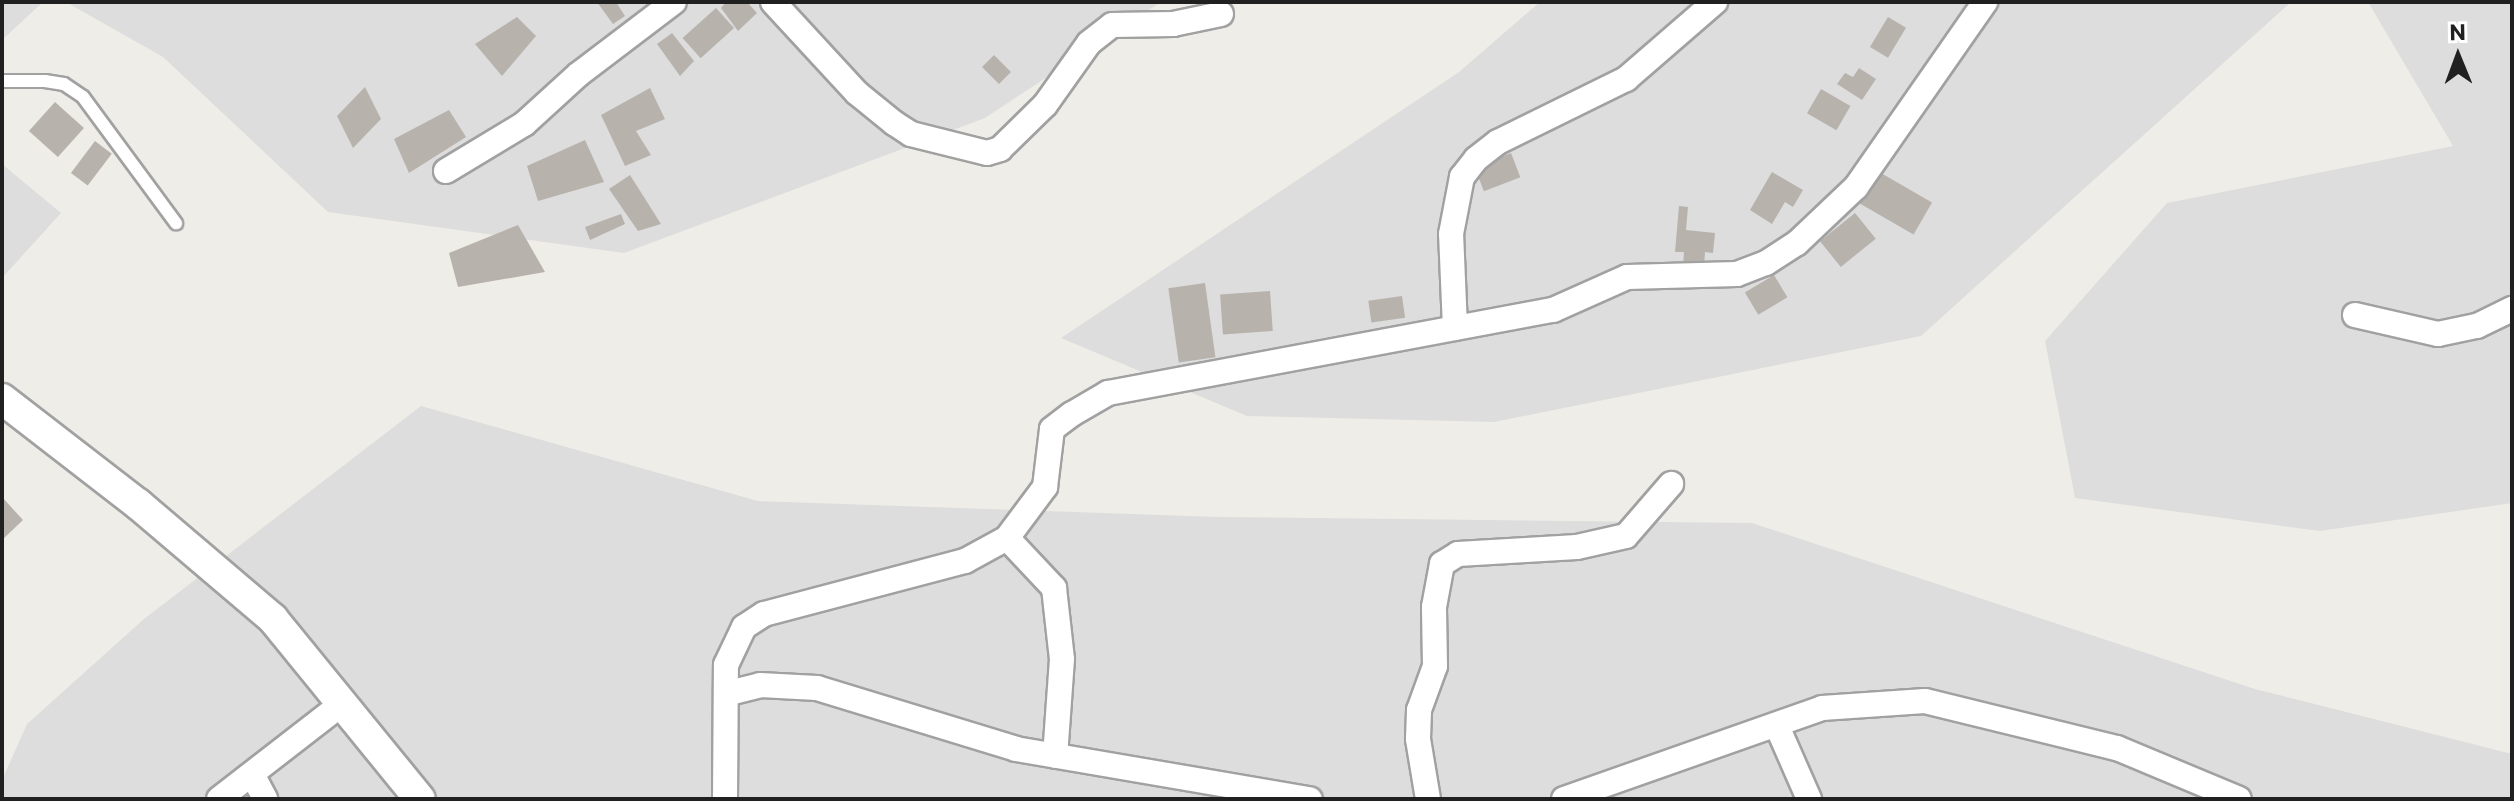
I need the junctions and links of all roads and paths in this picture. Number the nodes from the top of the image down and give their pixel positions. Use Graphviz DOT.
graph roads {
  1 [pos="674,2"];
  2 [pos="773,2"];
  3 [pos="1715,2"];
  4 [pos="1985,2"];
  5 [pos="1221,14"];
  6 [pos="2,81"];
  7 [pos="446,171"];
  8 [pos="176,223"];
  9 [pos="2512,309"];
  10 [pos="2355,315"];
  11 [pos="1455,328"];
  12 [pos="2,399"];
  13 [pos="1671,484"];
  14 [pos="1007,538"];
  15 [pos="729,693"];
  16 [pos="344,702"];
  17 [pos="1777,726"];
  18 [pos="1055,756"];
  19 [pos="253,776"];
  20 [pos="219,799"];
  21 [pos="265,799"];
  22 [pos="420,799"];
  23 [pos="725,799"];
  24 [pos="1310,799"];
  25 [pos="1428,799"];
  26 [pos="1564,799"];
  27 [pos="1809,799"];
  28 [pos="2239,799"];
  1 -- 7 [label="street"];
  2 -- 5 [label="street"];
  3 -- 11 [label="street"];
  4 -- 11 [label="street"];
  6 -- 8 [label="lane"];
  9 -- 10 [label="street"];
  11 -- 14 [label="street"];
  12 -- 16 [label="street"];
  13 -- 25 [label="street"];
  14 -- 15 [label="street"];
  14 -- 18 [label="street"];
  15 -- 18 [label="street"];
  15 -- 23 [label="street"];
  16 -- 19 [label="street"];
  16 -- 22 [label="street"];
  17 -- 26 [label="street"];
  17 -- 27 [label="street"];
  17 -- 28 [label="street"];
  18 -- 24 [label="street"];
  19 -- 20 [label="street"];
  19 -- 21 [label="street"];
}
